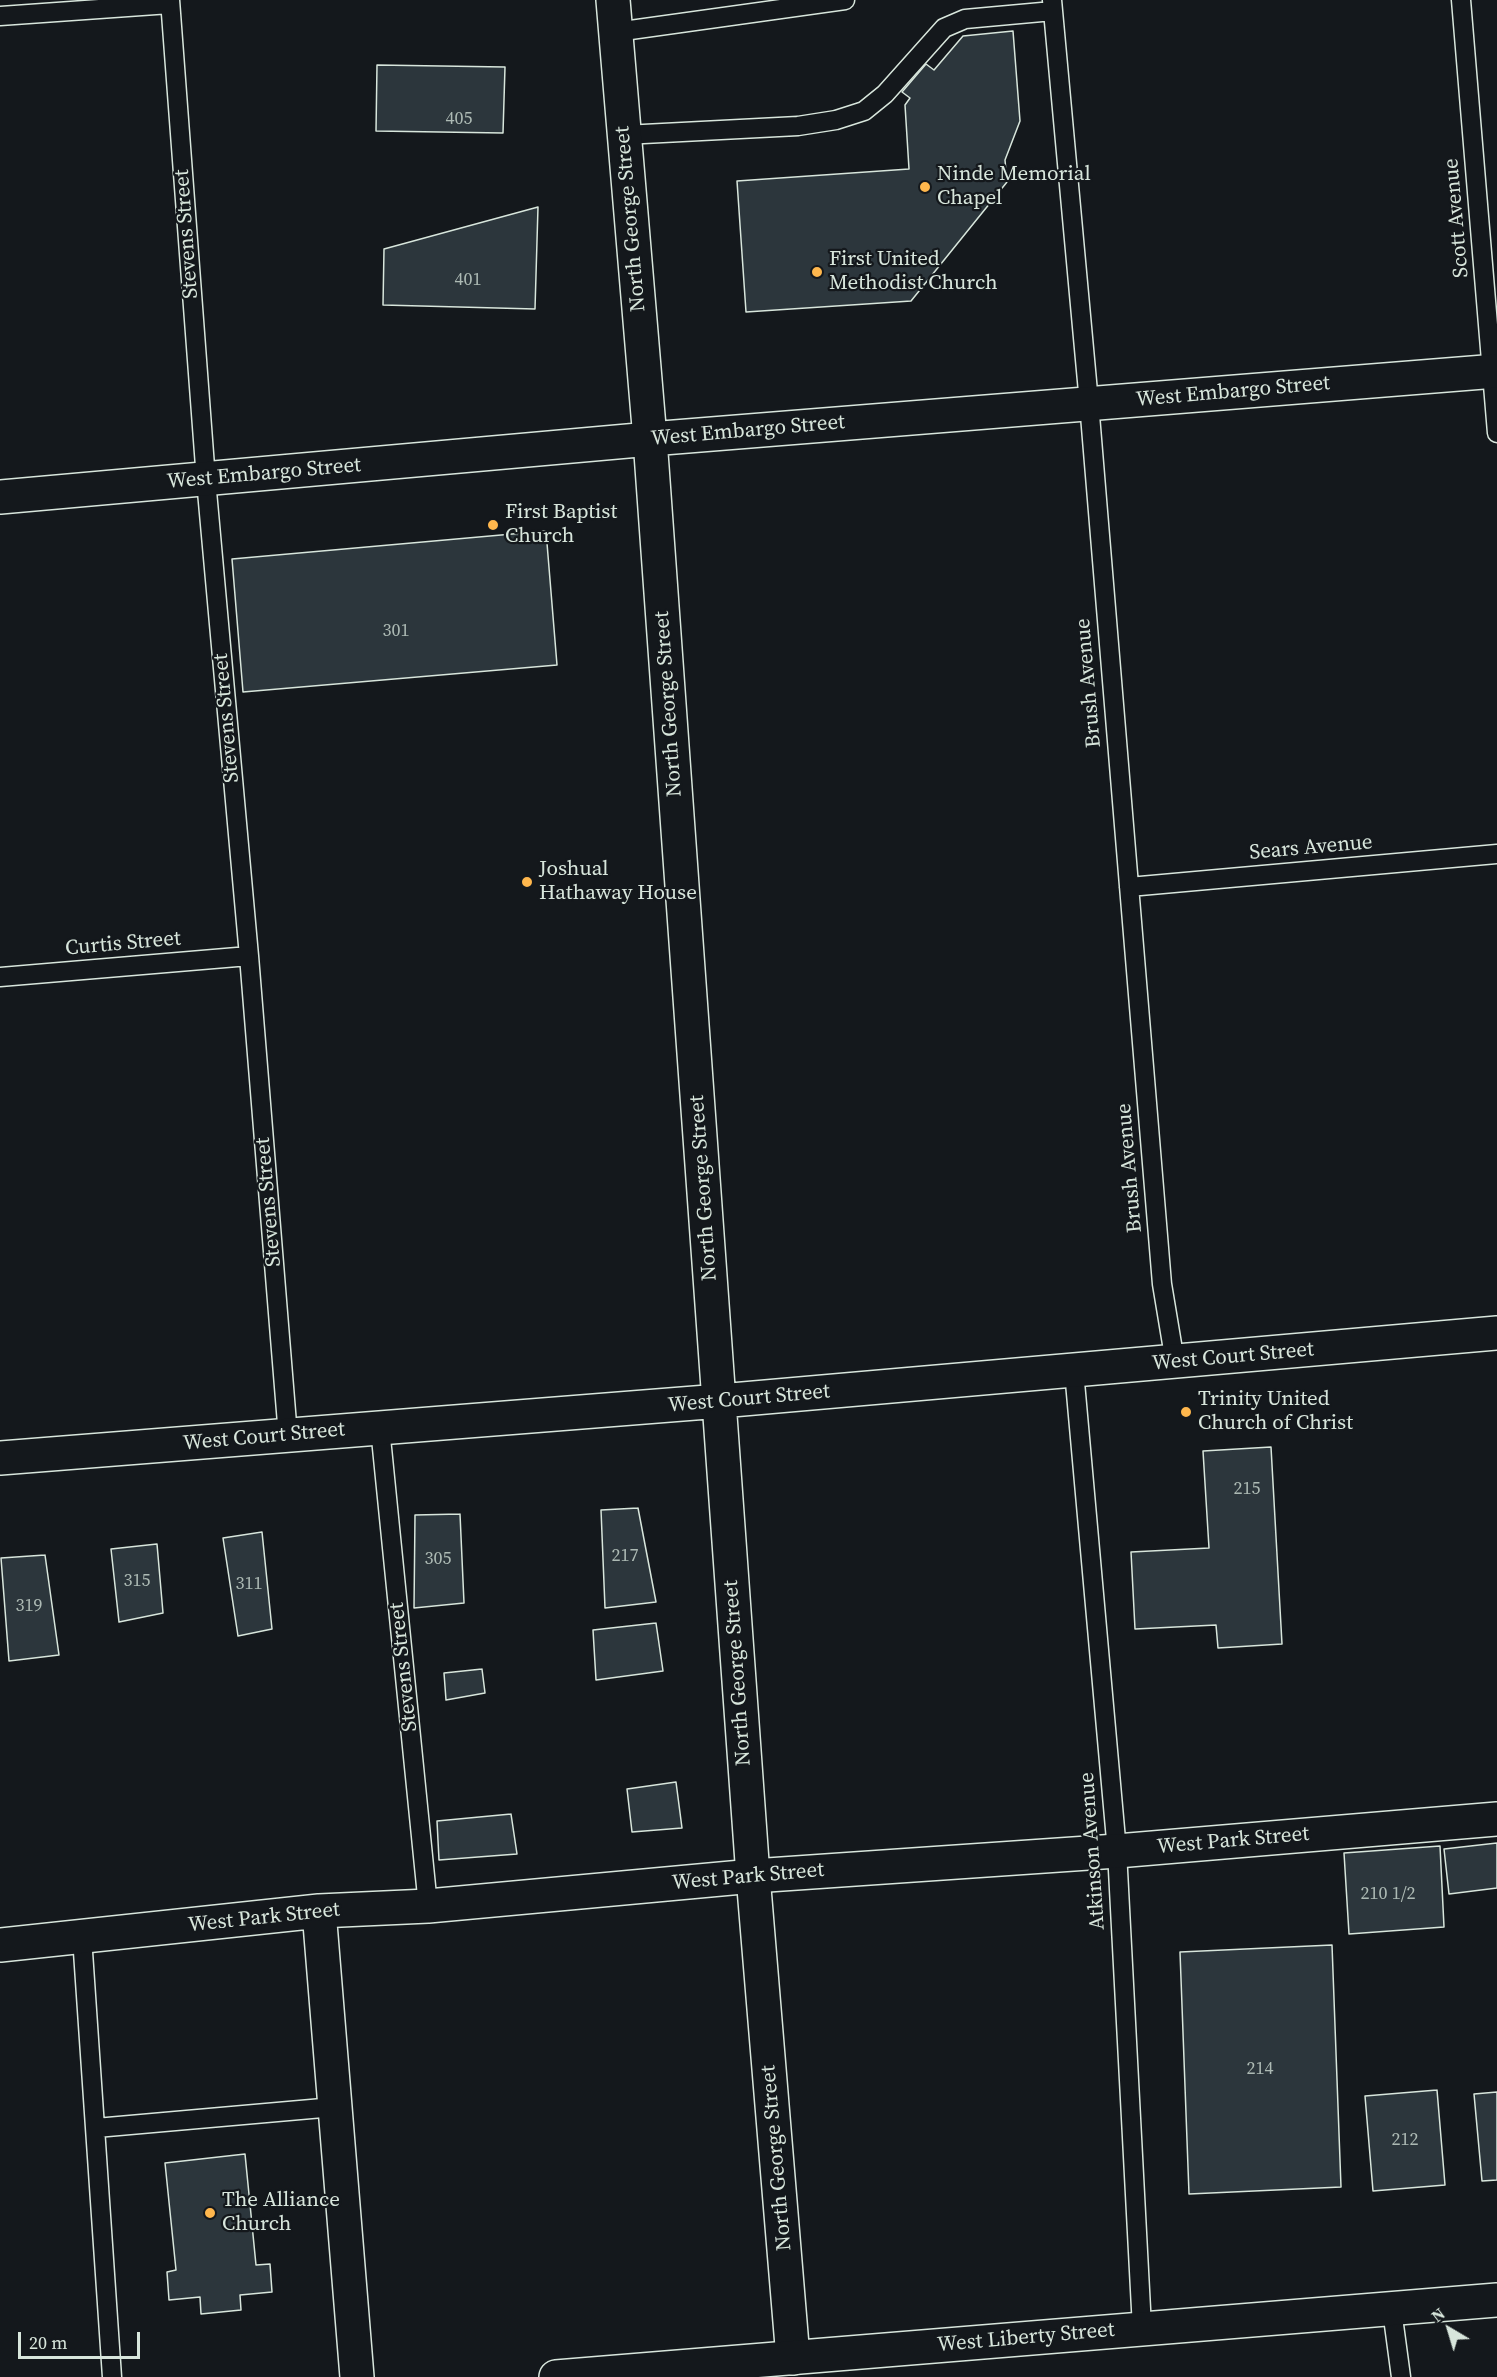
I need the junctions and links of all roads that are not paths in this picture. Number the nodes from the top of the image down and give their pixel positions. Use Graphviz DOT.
graph roads {
  1 [pos="845,0"];
  2 [pos="1461,0"];
  3 [pos="170,2"];
  4 [pos="1052,5"];
  5 [pos="0,16"];
  6 [pos="615,16"];
  7 [pos="624,135"];
  8 [pos="1495,371"];
  9 [pos="1089,403"];
  10 [pos="1497,433"];
  11 [pos="650,439"];
  12 [pos="206,480"];
  13 [pos="0,496"];
  14 [pos="1497,854"];
  15 [pos="1129,887"];
  16 [pos="249,956"];
  17 [pos="0,977"];
  18 [pos="1497,1333"];
  19 [pos="1175,1362"];
  20 [pos="1074,1371"];
  21 [pos="720,1401"];
  22 [pos="380,1428"];
  23 [pos="288,1436"];
  24 [pos="0,1458"];
  25 [pos="1497,1819"];
  26 [pos="1118,1851"];
  27 [pos="753,1876"];
  28 [pos="428,1906"];
  29 [pos="319,1911"];
  30 [pos="82,1937"];
  31 [pos="0,1945"];
  32 [pos="334,2106"];
  33 [pos="96,2128"];
  34 [pos="1497,2300"];
  35 [pos="1392,2310"];
  36 [pos="1142,2328"];
  37 [pos="794,2368"];
  38 [pos="112,2377"];
  39 [pos="357,2377"];
  40 [pos="556,2377"];
  41 [pos="1401,2377"];
  1 -- 6 [label="lane"];
  2 -- 8 [label="lane, Scott Avenue"];
  3 -- 5 [label="lane"];
  3 -- 12 [label="lane, Stevens Street"];
  4 -- 7 [label="lane"];
  4 -- 9 [label="lane, Brush Avenue"];
  6 -- 7 [label="street, North George Street"];
  7 -- 11 [label="street, North George Street"];
  8 -- 9 [label="street, West Embargo Street"];
  8 -- 10 [label="lane, Scott Avenue"];
  9 -- 11 [label="street, West Embargo Street"];
  9 -- 15 [label="lane, Brush Avenue"];
  11 -- 12 [label="street, West Embargo Street"];
  11 -- 21 [label="street, North George Street"];
  12 -- 13 [label="street, West Embargo Street"];
  12 -- 16 [label="lane, Stevens Street"];
  14 -- 15 [label="lane, Sears Avenue"];
  15 -- 19 [label="lane, Brush Avenue"];
  16 -- 17 [label="lane, Curtis Street"];
  16 -- 23 [label="lane, Stevens Street"];
  18 -- 19 [label="street, West Court Street"];
  19 -- 20 [label="street, West Court Street"];
  20 -- 21 [label="street, West Court Street"];
  20 -- 26 [label="lane, Atkinson Avenue"];
  21 -- 22 [label="street, West Court Street"];
  21 -- 27 [label="street, North George Street"];
  22 -- 23 [label="street, West Court Street"];
  22 -- 28 [label="lane, Stevens Street"];
  23 -- 24 [label="street, West Court Street"];
  25 -- 26 [label="street, West Park Street"];
  26 -- 27 [label="street, West Park Street"];
  26 -- 36 [label="lane, Atkinson Avenue"];
  27 -- 28 [label="street, West Park Street"];
  27 -- 37 [label="street, North George Street"];
  28 -- 29 [label="street, West Park Street"];
  29 -- 30 [label="street, West Park Street"];
  29 -- 32 [label="street"];
  30 -- 31 [label="street, West Park Street"];
  30 -- 33 [label="lane"];
  32 -- 33 [label="lane"];
  32 -- 39 [label="street"];
  33 -- 38 [label="lane"];
  34 -- 35 [label="street, West Liberty Street"];
  35 -- 36 [label="street, West Liberty Street"];
  35 -- 41 [label="lane"];
  36 -- 37 [label="street, West Liberty Street"];
  37 -- 40 [label="street, West Liberty Street"];
}
